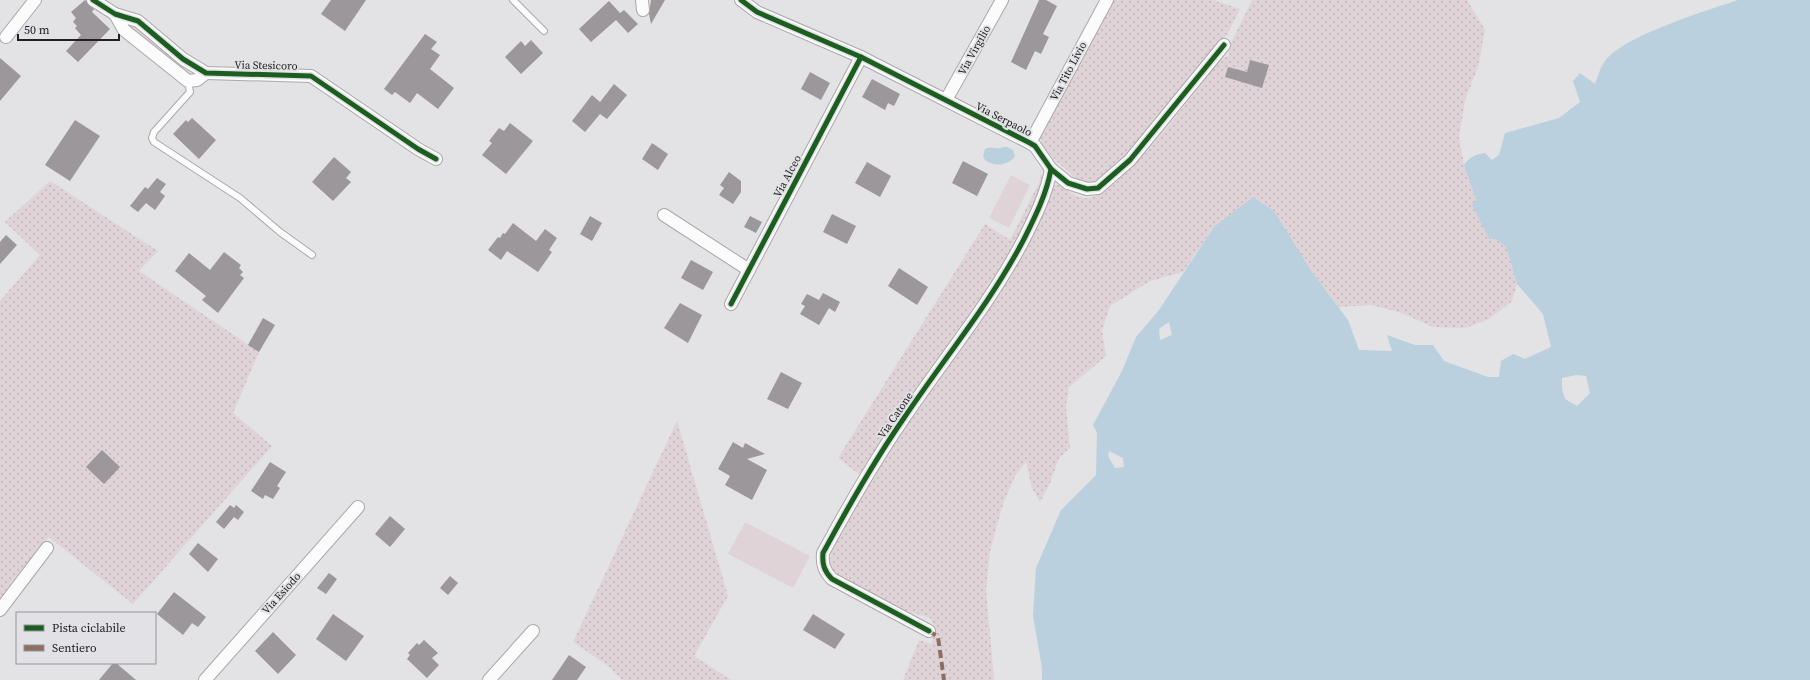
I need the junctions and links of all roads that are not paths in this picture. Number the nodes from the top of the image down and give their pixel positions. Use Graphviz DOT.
graph roads {
  1 [pos="36,0"];
  2 [pos="93,0"];
  3 [pos="513,0"];
  4 [pos="741,0"];
  5 [pos="1002,0"];
  6 [pos="1107,0"];
  7 [pos="115,14"];
  8 [pos="544,32"];
  9 [pos="6,37"];
  10 [pos="1224,45"];
  11 [pos="861,57"];
  12 [pos="206,73"];
  13 [pos="188,81"];
  14 [pos="946,100"];
  15 [pos="1030,143"];
  16 [pos="436,159"];
  17 [pos="1051,168"];
  18 [pos="664,215"];
  19 [pos="312,255"];
  20 [pos="749,270"];
  21 [pos="731,304"];
  22 [pos="358,506"];
  23 [pos="47,548"];
  24 [pos="0,610"];
  25 [pos="533,631"];
  26 [pos="929,631"];
  27 [pos="205,680"];
  28 [pos="489,680"];
  1 -- 9 [label="street"];
  2 -- 7 [label="street, Via Stesicoro"];
  3 -- 8 [label="lane"];
  4 -- 11 [label="street, Via Serpaolo"];
  5 -- 14 [label="street, Via Virgilio"];
  6 -- 15 [label="street, Via Tito Livio"];
  7 -- 12 [label="street, Via Stesicoro"];
  7 -- 13 [label="street"];
  10 -- 17 [label="street, Via Serpaolo"];
  11 -- 14 [label="street, Via Serpaolo"];
  11 -- 20 [label="street, Via Alceo"];
  12 -- 13 [label="street"];
  12 -- 16 [label="street, Via Stesicoro"];
  13 -- 19 [label="lane"];
  14 -- 15 [label="street, Via Serpaolo"];
  15 -- 17 [label="street, Via Serpaolo"];
  17 -- 26 [label="street, Via Catone"];
  18 -- 20 [label="street"];
  20 -- 21 [label="street, Via Alceo"];
  22 -- 27 [label="street, Via Esiodo"];
  23 -- 24 [label="street"];
  25 -- 28 [label="street"];
}
